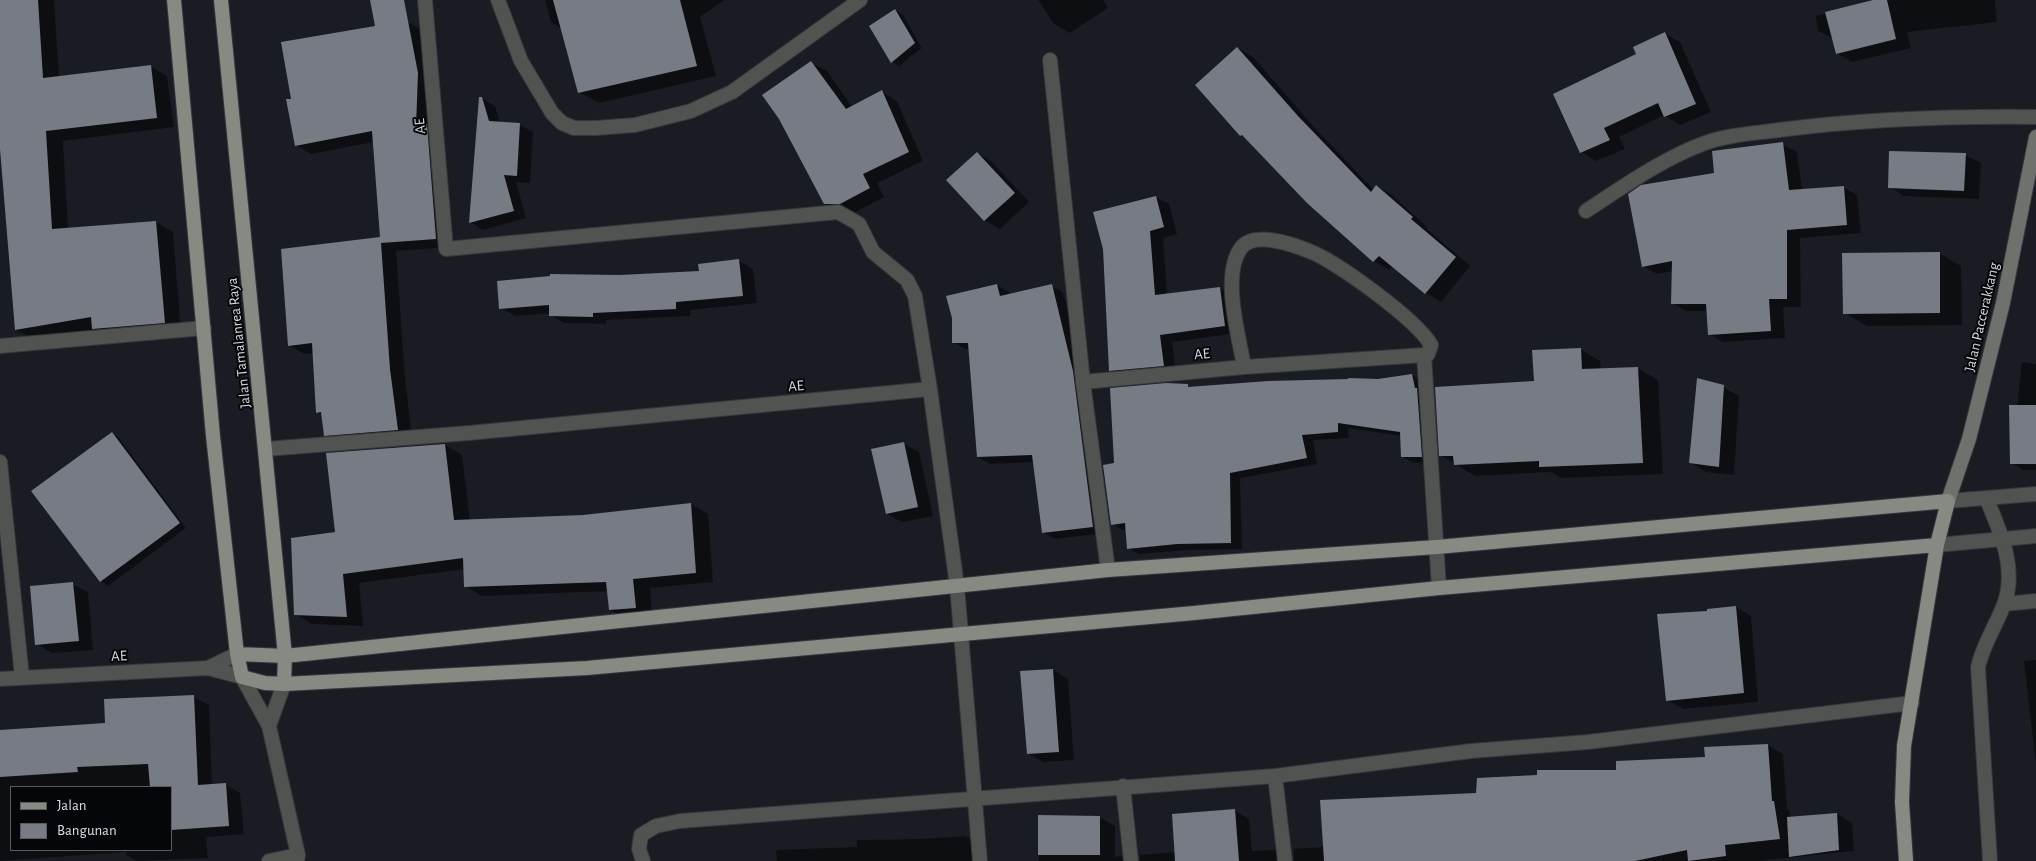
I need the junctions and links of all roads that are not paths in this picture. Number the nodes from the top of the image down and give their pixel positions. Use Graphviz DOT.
graph roads {
  1 [pos="174,0"];
  2 [pos="221,0"];
  3 [pos="425,0"];
  4 [pos="498,0"];
  5 [pos="860,0"];
  6 [pos="1050,60"];
  7 [pos="2036,117"];
  8 [pos="2036,137"];
  9 [pos="1586,210"];
  10 [pos="204,328"];
  11 [pos="0,346"];
  12 [pos="1424,355"];
  13 [pos="1244,367"];
  14 [pos="1083,382"];
  15 [pos="930,389"];
  16 [pos="266,449"];
  17 [pos="0,462"];
  18 [pos="1,477"];
  19 [pos="2036,494"];
  20 [pos="1987,500"];
  21 [pos="1948,501"];
  22 [pos="2036,536"];
  23 [pos="2003,539"];
  24 [pos="1937,546"];
  25 [pos="1437,547"];
  26 [pos="1108,570"];
  27 [pos="957,586"];
  28 [pos="1439,588"];
  29 [pos="2036,601"];
  30 [pos="2004,604"];
  31 [pos="960,634"];
  32 [pos="236,654"];
  33 [pos="285,656"];
  34 [pos="208,668"];
  35 [pos="22,677"];
  36 [pos="242,677"];
  37 [pos="0,679"];
  38 [pos="284,684"];
  39 [pos="1912,704"];
  40 [pos="269,726"];
  41 [pos="1274,776"];
  42 [pos="1123,786"];
  43 [pos="974,798"];
  44 [pos="298,858"];
  45 [pos="269,861"];
  46 [pos="643,861"];
  47 [pos="980,861"];
  48 [pos="1131,861"];
  49 [pos="1285,861"];
  50 [pos="1906,861"];
  51 [pos="1990,861"];
  1 -- 10 [label="main road"];
  2 -- 16 [label="main road, Jalan Tamalanrea Raya"];
  3 -- 15 [label="street, AE"];
  4 -- 5 [label="street"];
  6 -- 14 [label="street"];
  7 -- 9 [label="street"];
  8 -- 21 [label="main road, Jalan Paccerakkang"];
  10 -- 11 [label="street"];
  10 -- 32 [label="main road"];
  12 -- 13 [label="street, AE"];
  12 -- 13 [label="street"];
  12 -- 25 [label="street"];
  13 -- 14 [label="street, AE"];
  14 -- 26 [label="street"];
  15 -- 16 [label="street, AE"];
  15 -- 27 [label="street"];
  16 -- 33 [label="main road, Jalan Tamalanrea Raya"];
  17 -- 18 [label="street"];
  18 -- 35 [label="street"];
  19 -- 20 [label="street"];
  20 -- 21 [label="street"];
  20 -- 23 [label="street"];
  21 -- 24 [label="main road"];
  21 -- 25 [label="main road"];
  22 -- 23 [label="street"];
  23 -- 24 [label="street"];
  23 -- 30 [label="street"];
  24 -- 28 [label="main road"];
  24 -- 39 [label="main road"];
  25 -- 26 [label="main road"];
  25 -- 28 [label="street"];
  26 -- 27 [label="main road"];
  27 -- 31 [label="street"];
  27 -- 33 [label="main road"];
  28 -- 31 [label="main road"];
  29 -- 30 [label="street"];
  30 -- 51 [label="street"];
  31 -- 38 [label="main road"];
  31 -- 43 [label="street"];
  32 -- 33 [label="main road"];
  32 -- 34 [label="street, AE"];
  32 -- 36 [label="main road"];
  33 -- 38 [label="main road, Jalan Tamalanrea Raya"];
  34 -- 35 [label="street, AE"];
  34 -- 36 [label="street"];
  35 -- 37 [label="street, AE"];
  36 -- 38 [label="main road"];
  36 -- 40 [label="street"];
  38 -- 40 [label="street"];
  39 -- 41 [label="street"];
  39 -- 50 [label="main road"];
  40 -- 44 [label="street"];
  41 -- 42 [label="street"];
  41 -- 49 [label="street"];
  42 -- 43 [label="street"];
  42 -- 48 [label="street"];
  43 -- 46 [label="street"];
  43 -- 47 [label="street"];
  44 -- 45 [label="street"];
}
